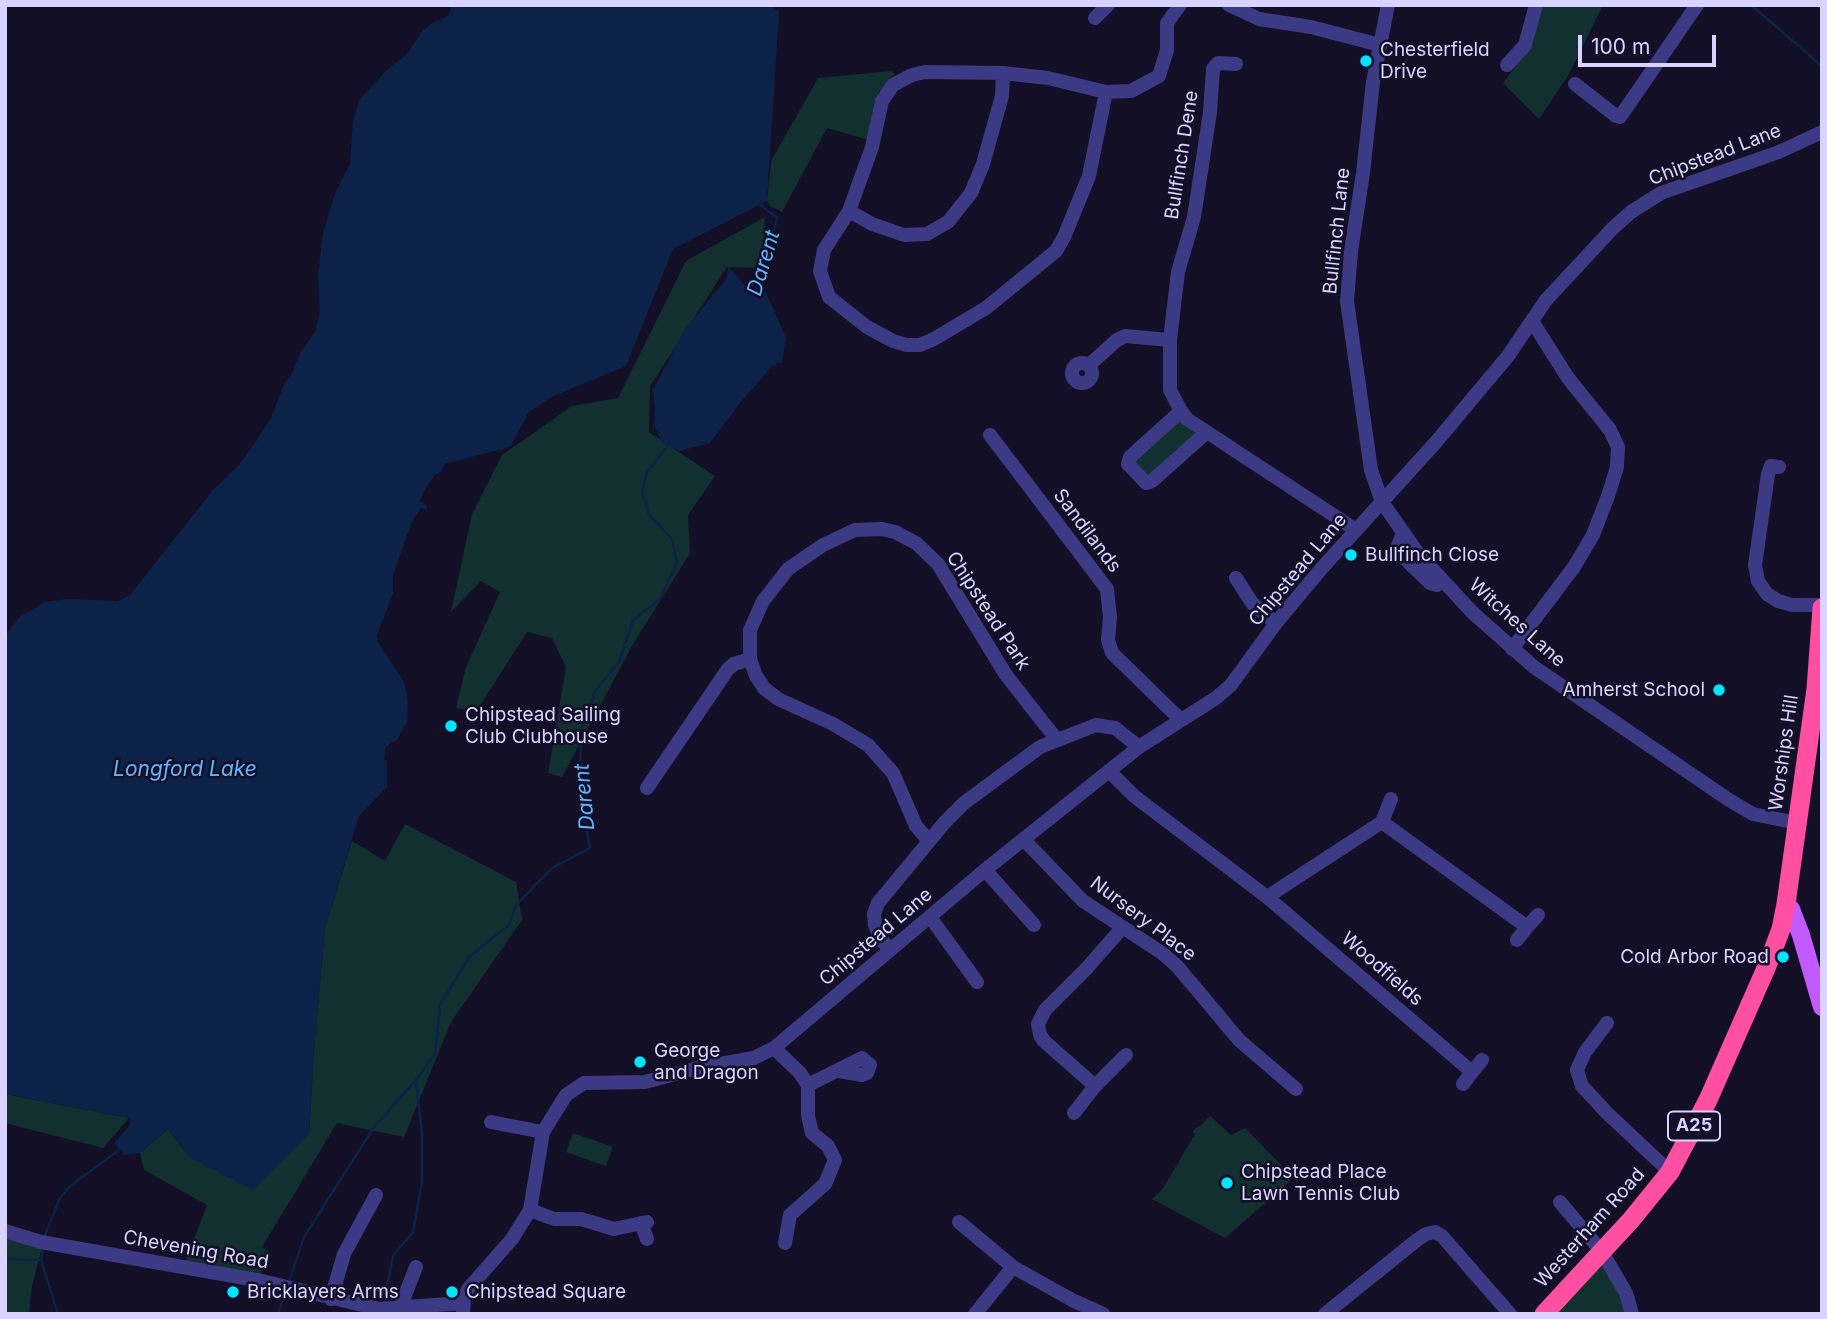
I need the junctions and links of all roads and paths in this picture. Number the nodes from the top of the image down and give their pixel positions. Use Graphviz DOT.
graph roads {
  1 [pos="1108,5"];
  2 [pos="1180,5"];
  3 [pos="1229,5"];
  4 [pos="1388,5"];
  5 [pos="1536,5"];
  6 [pos="1697,5"];
  7 [pos="1095,18"];
  8 [pos="1380,45"];
  9 [pos="1236,64"];
  10 [pos="1507,65"];
  11 [pos="1003,73"];
  12 [pos="1575,85"];
  13 [pos="1106,92"];
  14 [pos="1822,132"];
  15 [pos="849,211"];
  16 [pos="1531,321"];
  17 [pos="1170,340"];
  18 [pos="1089,365"];
  19 [pos="1181,411"];
  20 [pos="1207,432"];
  21 [pos="990,435"];
  22 [pos="1771,467"];
  23 [pos="1382,502"];
  24 [pos="1356,530"];
  25 [pos="1236,578"];
  26 [pos="1822,607"];
  27 [pos="1276,623"];
  28 [pos="1512,649"];
  29 [pos="750,659"];
  30 [pos="1181,720"];
  31 [pos="1057,740"];
  32 [pos="1139,747"];
  33 [pos="1110,772"];
  34 [pos="647,788"];
  35 [pos="1391,799"];
  36 [pos="1381,822"];
  37 [pos="1797,823"];
  38 [pos="1024,840"];
  39 [pos="929,841"];
  40 [pos="985,870"];
  41 [pos="1267,897"];
  42 [pos="1786,904"];
  43 [pos="1538,915"];
  44 [pos="930,917"];
  45 [pos="1034,925"];
  46 [pos="1527,927"];
  47 [pos="1122,928"];
  48 [pos="1517,940"];
  49 [pos="890,950"];
  50 [pos="977,982"];
  51 [pos="1822,1007"];
  52 [pos="1607,1023"];
  53 [pos="774,1048"];
  54 [pos="1126,1055"];
  55 [pos="839,1070"];
  56 [pos="1462,1084"];
  57 [pos="808,1085"];
  58 [pos="1095,1086"];
  59 [pos="1296,1089"];
  60 [pos="1074,1113"];
  61 [pos="491,1122"];
  62 [pos="543,1132"];
  63 [pos="1670,1172"];
  64 [pos="376,1195"];
  65 [pos="1560,1202"];
  66 [pos="530,1210"];
  67 [pos="959,1222"];
  68 [pos="5,1231"];
  69 [pos="648,1239"];
  70 [pos="785,1243"];
  71 [pos="1602,1252"];
  72 [pos="415,1267"];
  73 [pos="1013,1267"];
  74 [pos="331,1299"];
  75 [pos="400,1308"];
  76 [pos="463,1308"];
  77 [pos="975,1314"];
  78 [pos="1103,1314"];
  79 [pos="1325,1314"];
  80 [pos="1510,1314"];
  81 [pos="1544,1314"];
  82 [pos="1632,1314"];
  1 -- 7 [label="street"];
  2 -- 13 [label="street"];
  3 -- 8 [label="street"];
  4 -- 8 [label="street, Bullfinch Lane"];
  5 -- 10 [label="street"];
  6 -- 12 [label="street"];
  8 -- 23 [label="street, Bullfinch Lane"];
  9 -- 17 [label="street, Bullfinch Dene"];
  11 -- 13 [label="street"];
  11 -- 15 [label="street"];
  11 -- 15 [label="street"];
  13 -- 15 [label="street"];
  14 -- 16 [label="street, Chipstead Lane"];
  16 -- 23 [label="street, Chipstead Lane"];
  16 -- 28 [label="street"];
  17 -- 18 [label="street"];
  17 -- 19 [label="street"];
  19 -- 20 [label="street"];
  19 -- 20 [label="street"];
  20 -- 24 [label="street"];
  21 -- 30 [label="street, Sandilands"];
  22 -- 26 [label="street"];
  23 -- 24 [label="street, Chipstead Lane"];
  23 -- 28 [label="street, Witches Lane"];
  24 -- 27 [label="street, Chipstead Lane"];
  25 -- 27 [label="street"];
  26 -- 37 [label="highway, Worships Hill / A25"];
  27 -- 30 [label="street, Chipstead Lane"];
  28 -- 37 [label="street, Witches Lane"];
  29 -- 31 [label="street, Chipstead Park"];
  29 -- 34 [label="street"];
  29 -- 39 [label="street"];
  30 -- 32 [label="street, Chipstead Lane"];
  31 -- 32 [label="street"];
  31 -- 39 [label="street"];
  32 -- 33 [label="street, Chipstead Lane"];
  33 -- 38 [label="street, Chipstead Lane"];
  33 -- 41 [label="street, Woodfields"];
  35 -- 36 [label="street"];
  36 -- 41 [label="street"];
  36 -- 46 [label="street"];
  37 -- 42 [label="highway, Worships Hill / A25"];
  38 -- 40 [label="street, Chipstead Lane"];
  38 -- 47 [label="street, Nursery Place"];
  39 -- 49 [label="street"];
  40 -- 44 [label="street, Chipstead Lane"];
  40 -- 45 [label="street"];
  41 -- 56 [label="street, Woodfields"];
  42 -- 51 [label="main road"];
  42 -- 63 [label="highway, Westerham Road / A25"];
  43 -- 46 [label="street"];
  44 -- 49 [label="street, Chipstead Lane"];
  44 -- 50 [label="street"];
  46 -- 48 [label="street"];
  47 -- 58 [label="street"];
  47 -- 59 [label="street, Nursery Place"];
  49 -- 53 [label="street, Chipstead Lane"];
  52 -- 63 [label="street"];
  53 -- 57 [label="street"];
  53 -- 62 [label="street, Chipstead Lane"];
  54 -- 58 [label="street"];
  55 -- 57 [label="street"];
  57 -- 70 [label="street"];
  58 -- 60 [label="street"];
  61 -- 62 [label="street"];
  62 -- 66 [label="street"];
  63 -- 71 [label="highway, Westerham Road / A25"];
  64 -- 74 [label="street"];
  65 -- 71 [label="street"];
  66 -- 69 [label="street"];
  66 -- 76 [label="street"];
  67 -- 73 [label="street"];
  68 -- 74 [label="street, Chevening Road"];
  71 -- 81 [label="highway, Westerham Road / A25"];
  71 -- 82 [label="street"];
  72 -- 75 [label="street"];
  73 -- 77 [label="street"];
  73 -- 78 [label="street"];
  74 -- 75 [label="street, Chevening Road"];
  75 -- 76 [label="street, Chevening Road"];
  79 -- 80 [label="street"];
}
